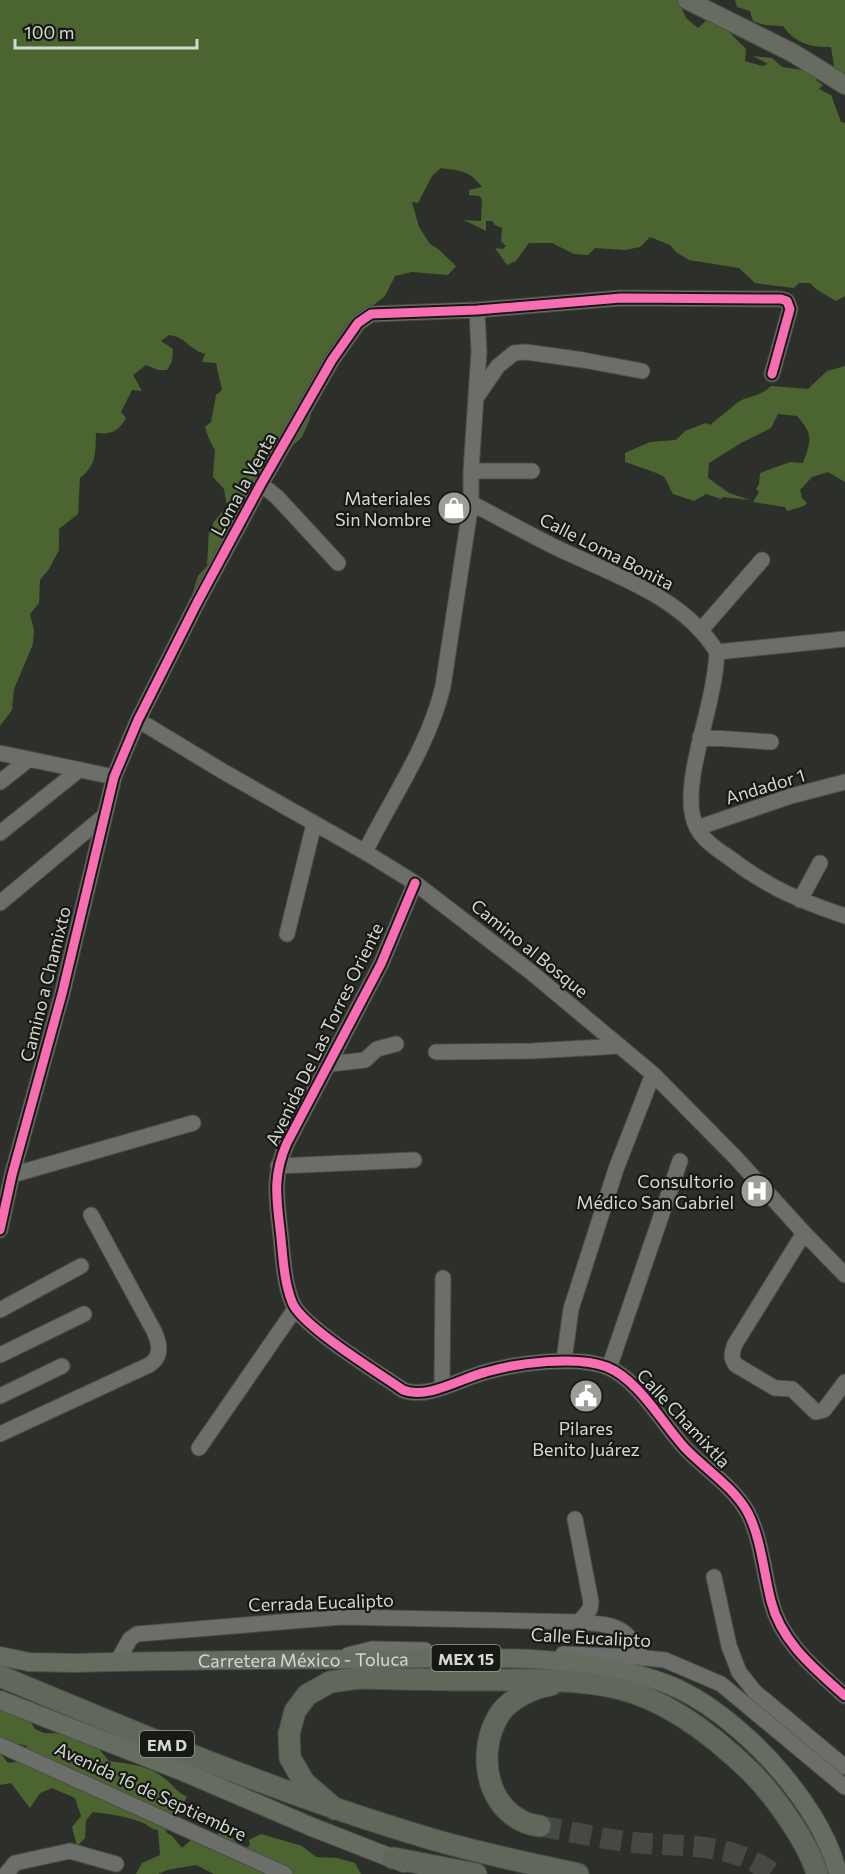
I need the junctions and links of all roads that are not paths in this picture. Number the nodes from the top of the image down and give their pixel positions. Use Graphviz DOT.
graph roads {
  1 [pos="687,0"];
  2 [pos="845,85"];
  3 [pos="477,310"];
  4 [pos="642,371"];
  5 [pos="772,374"];
  6 [pos="476,399"];
  7 [pos="471,471"];
  8 [pos="531,471"];
  9 [pos="261,484"];
  10 [pos="471,503"];
  11 [pos="762,560"];
  12 [pos="338,563"];
  13 [pos="701,630"];
  14 [pos="845,639"];
  15 [pos="717,652"];
  16 [pos="138,720"];
  17 [pos="700,737"];
  18 [pos="771,742"];
  19 [pos="0,753"];
  20 [pos="29,759"];
  21 [pos="80,770"];
  22 [pos="114,777"];
  23 [pos="0,782"];
  24 [pos="845,782"];
  25 [pos="103,817"];
  26 [pos="314,824"];
  27 [pos="697,828"];
  28 [pos="0,833"];
  29 [pos="365,852"];
  30 [pos="820,862"];
  31 [pos="415,883"];
  32 [pos="800,900"];
  33 [pos="0,903"];
  34 [pos="845,916"];
  35 [pos="287,934"];
  36 [pos="396,1044"];
  37 [pos="620,1046"];
  38 [pos="436,1052"];
  39 [pos="330,1064"];
  40 [pos="653,1074"];
  41 [pos="193,1123"];
  42 [pos="414,1160"];
  43 [pos="680,1161"];
  44 [pos="278,1166"];
  45 [pos="12,1174"];
  46 [pos="91,1215"];
  47 [pos="0,1230"];
  48 [pos="804,1233"];
  49 [pos="81,1266"];
  50 [pos="845,1275"];
  51 [pos="443,1278"];
  52 [pos="295,1309"];
  53 [pos="0,1310"];
  54 [pos="84,1314"];
  55 [pos="0,1355"];
  56 [pos="564,1360"];
  57 [pos="62,1366"];
  58 [pos="609,1368"];
  59 [pos="845,1382"];
  60 [pos="442,1387"];
  61 [pos="0,1396"];
  62 [pos="0,1434"];
  63 [pos="199,1448"];
  64 [pos="575,1520"];
  65 [pos="714,1577"];
  66 [pos="579,1622"];
  67 [pos="0,1656"];
  68 [pos="642,1658"];
  69 [pos="330,1659"];
  70 [pos="117,1662"];
  71 [pos="0,1676"];
  72 [pos="572,1682"];
  73 [pos="845,1696"];
  74 [pos="0,1700"];
  75 [pos="0,1745"];
  76 [pos="845,1767"];
  77 [pos="845,1787"];
  78 [pos="335,1809"];
  79 [pos="540,1826"];
  80 [pos="393,1858"];
  81 [pos="116,1864"];
  82 [pos="0,1871"];
  83 [pos="7,1874"];
  84 [pos="285,1874"];
  85 [pos="431,1874"];
  86 [pos="476,1874"];
  87 [pos="578,1874"];
  88 [pos="817,1874"];
  89 [pos="838,1874"];
  1 -- 2 [label="main road"];
  3 -- 5 [label="street"];
  3 -- 6 [label="street"];
  3 -- 9 [label="street, Loma la Venta"];
  4 -- 6 [label="street"];
  6 -- 7 [label="street"];
  7 -- 8 [label="street"];
  7 -- 10 [label="street"];
  9 -- 12 [label="street"];
  9 -- 16 [label="street, Loma la Venta"];
  10 -- 13 [label="street, Calle Loma Bonita"];
  10 -- 29 [label="street"];
  11 -- 13 [label="street"];
  13 -- 15 [label="street, Calle Loma Bonita"];
  14 -- 15 [label="street"];
  15 -- 17 [label="street"];
  16 -- 22 [label="street, Loma la Venta"];
  16 -- 26 [label="street, Camino al Bosque"];
  17 -- 18 [label="street"];
  17 -- 27 [label="street"];
  19 -- 20 [label="street"];
  20 -- 21 [label="street"];
  20 -- 23 [label="street"];
  21 -- 22 [label="street"];
  21 -- 28 [label="street"];
  22 -- 25 [label="street, Camino a Chamixto"];
  24 -- 27 [label="street, Andador 1"];
  25 -- 33 [label="street"];
  25 -- 45 [label="street, Camino a Chamixto"];
  26 -- 29 [label="street, Camino al Bosque"];
  26 -- 35 [label="street"];
  27 -- 32 [label="street"];
  29 -- 31 [label="street, Camino al Bosque"];
  30 -- 32 [label="street"];
  31 -- 37 [label="street, Camino al Bosque"];
  31 -- 39 [label="street, Avenida De Las Torres Oriente"];
  32 -- 34 [label="street"];
  36 -- 39 [label="street"];
  37 -- 38 [label="street"];
  37 -- 40 [label="street, Camino al Bosque"];
  39 -- 44 [label="street, Avenida De Las Torres Oriente"];
  40 -- 48 [label="street, Camino al Bosque"];
  40 -- 56 [label="street"];
  41 -- 45 [label="street"];
  42 -- 44 [label="street"];
  43 -- 58 [label="street"];
  44 -- 52 [label="street, Avenida De Las Torres Oriente"];
  45 -- 47 [label="street, Camino a Chamixto"];
  46 -- 62 [label="street"];
  48 -- 50 [label="street, Camino al Bosque"];
  48 -- 59 [label="street"];
  49 -- 53 [label="street"];
  51 -- 60 [label="street"];
  52 -- 60 [label="street, Calle Chamixtla"];
  52 -- 63 [label="street"];
  54 -- 55 [label="street"];
  56 -- 58 [label="street, Calle Chamixtla"];
  56 -- 60 [label="street, Calle Chamixtla"];
  57 -- 61 [label="street"];
  58 -- 73 [label="street, Calle Chamixtla"];
  64 -- 66 [label="street"];
  65 -- 76 [label="street"];
  66 -- 68 [label="street, Cerrada Eucalipto"];
  66 -- 70 [label="street, Cerrada Eucalipto"];
  67 -- 70 [label="main road, Carretera México - Toluca / MEX 15"];
  68 -- 69 [label="street, Calle Eucalipto"];
  68 -- 77 [label="street, Calle Eucalipto"];
  69 -- 70 [label="main road, Carretera México - Toluca / MEX 15"];
  69 -- 89 [label="main road, Carretera México - Toluca / MEX 15"];
  71 -- 78 [label="highway, EM D"];
  72 -- 78 [label="highway"];
  72 -- 79 [label="highway"];
  72 -- 88 [label="highway"];
  74 -- 80 [label="main road"];
  75 -- 84 [label="street, Avenida 16 de Septiembre"];
  78 -- 87 [label="highway, EM D"];
  80 -- 85 [label="main road"];
  80 -- 86 [label="highway"];
  81 -- 83 [label="street"];
  82 -- 83 [label="street"];
}
